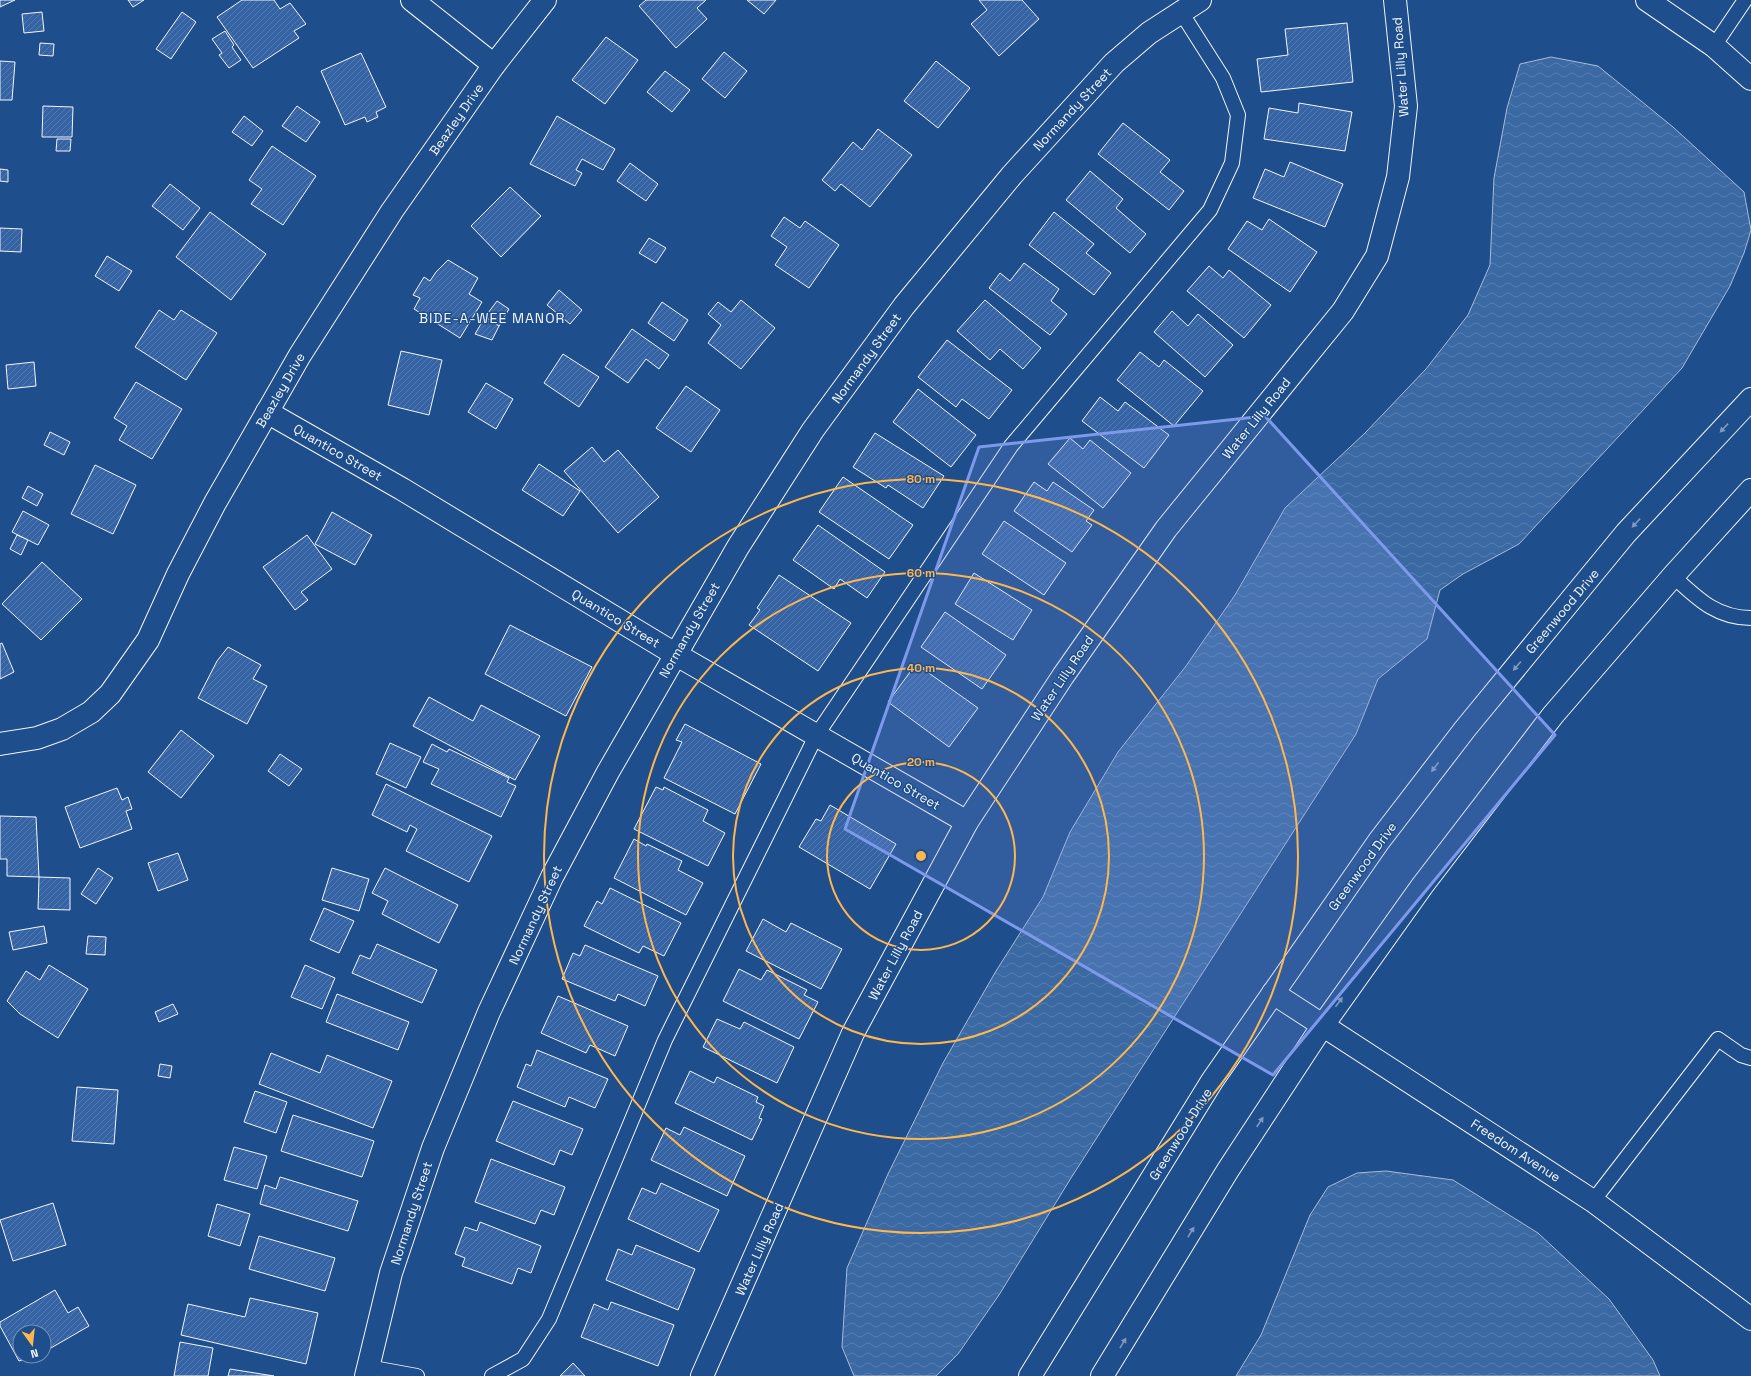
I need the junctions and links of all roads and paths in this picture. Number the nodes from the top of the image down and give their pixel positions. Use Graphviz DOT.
graph roads {
  1 [pos="412,0"];
  2 [pos="545,0"];
  3 [pos="1200,0"];
  4 [pos="1395,0"];
  5 [pos="1647,0"];
  6 [pos="1744,0"];
  7 [pos="1181,12"];
  8 [pos="1714,46"];
  9 [pos="494,65"];
  10 [pos="1751,79"];
  11 [pos="1751,399"];
  12 [pos="266,412"];
  13 [pos="1751,490"];
  14 [pos="1673,576"];
  15 [pos="1751,618"];
  16 [pos="675,654"];
  17 [pos="816,736"];
  18 [pos="0,744"];
  19 [pos="967,822"];
  20 [pos="1273,993"];
  21 [pos="1323,1025"];
  22 [pos="1751,1058"];
  23 [pos="1593,1201"];
  24 [pos="1751,1319"];
  25 [pos="367,1371"];
  26 [pos="417,1376"];
  27 [pos="492,1376"];
  28 [pos="702,1376"];
  29 [pos="1030,1376"];
  30 [pos="1102,1376"];
  1 -- 9 [label="street"];
  2 -- 9 [label="street, Beazley Drive"];
  3 -- 7 [label="street, Normandy Street"];
  4 -- 19 [label="street, Water Lilly Road"];
  5 -- 8 [label="street"];
  6 -- 8 [label="lane"];
  7 -- 16 [label="street, Normandy Street"];
  7 -- 17 [label="lane"];
  8 -- 10 [label="street"];
  9 -- 12 [label="street, Beazley Drive"];
  11 -- 20 [label="street, Greenwood Drive, one-way"];
  12 -- 16 [label="street, Quantico Street"];
  12 -- 18 [label="street, Beazley Drive"];
  13 -- 14 [label="street"];
  14 -- 15 [label="lane"];
  21 -- 14 [label="street, one-way"];
  16 -- 17 [label="street, Quantico Street"];
  16 -- 25 [label="street, Normandy Street"];
  17 -- 19 [label="street, Quantico Street"];
  17 -- 27 [label="lane"];
  19 -- 28 [label="street, Water Lilly Road"];
  20 -- 21 [label="street, Freedom Avenue"];
  20 -- 29 [label="street, Greenwood Drive"];
  21 -- 23 [label="street, Freedom Avenue"];
  30 -- 21 [label="street, one-way"];
  22 -- 23 [label="lane"];
  23 -- 24 [label="street, Freedom Avenue"];
  25 -- 26 [label="lane"];
}
